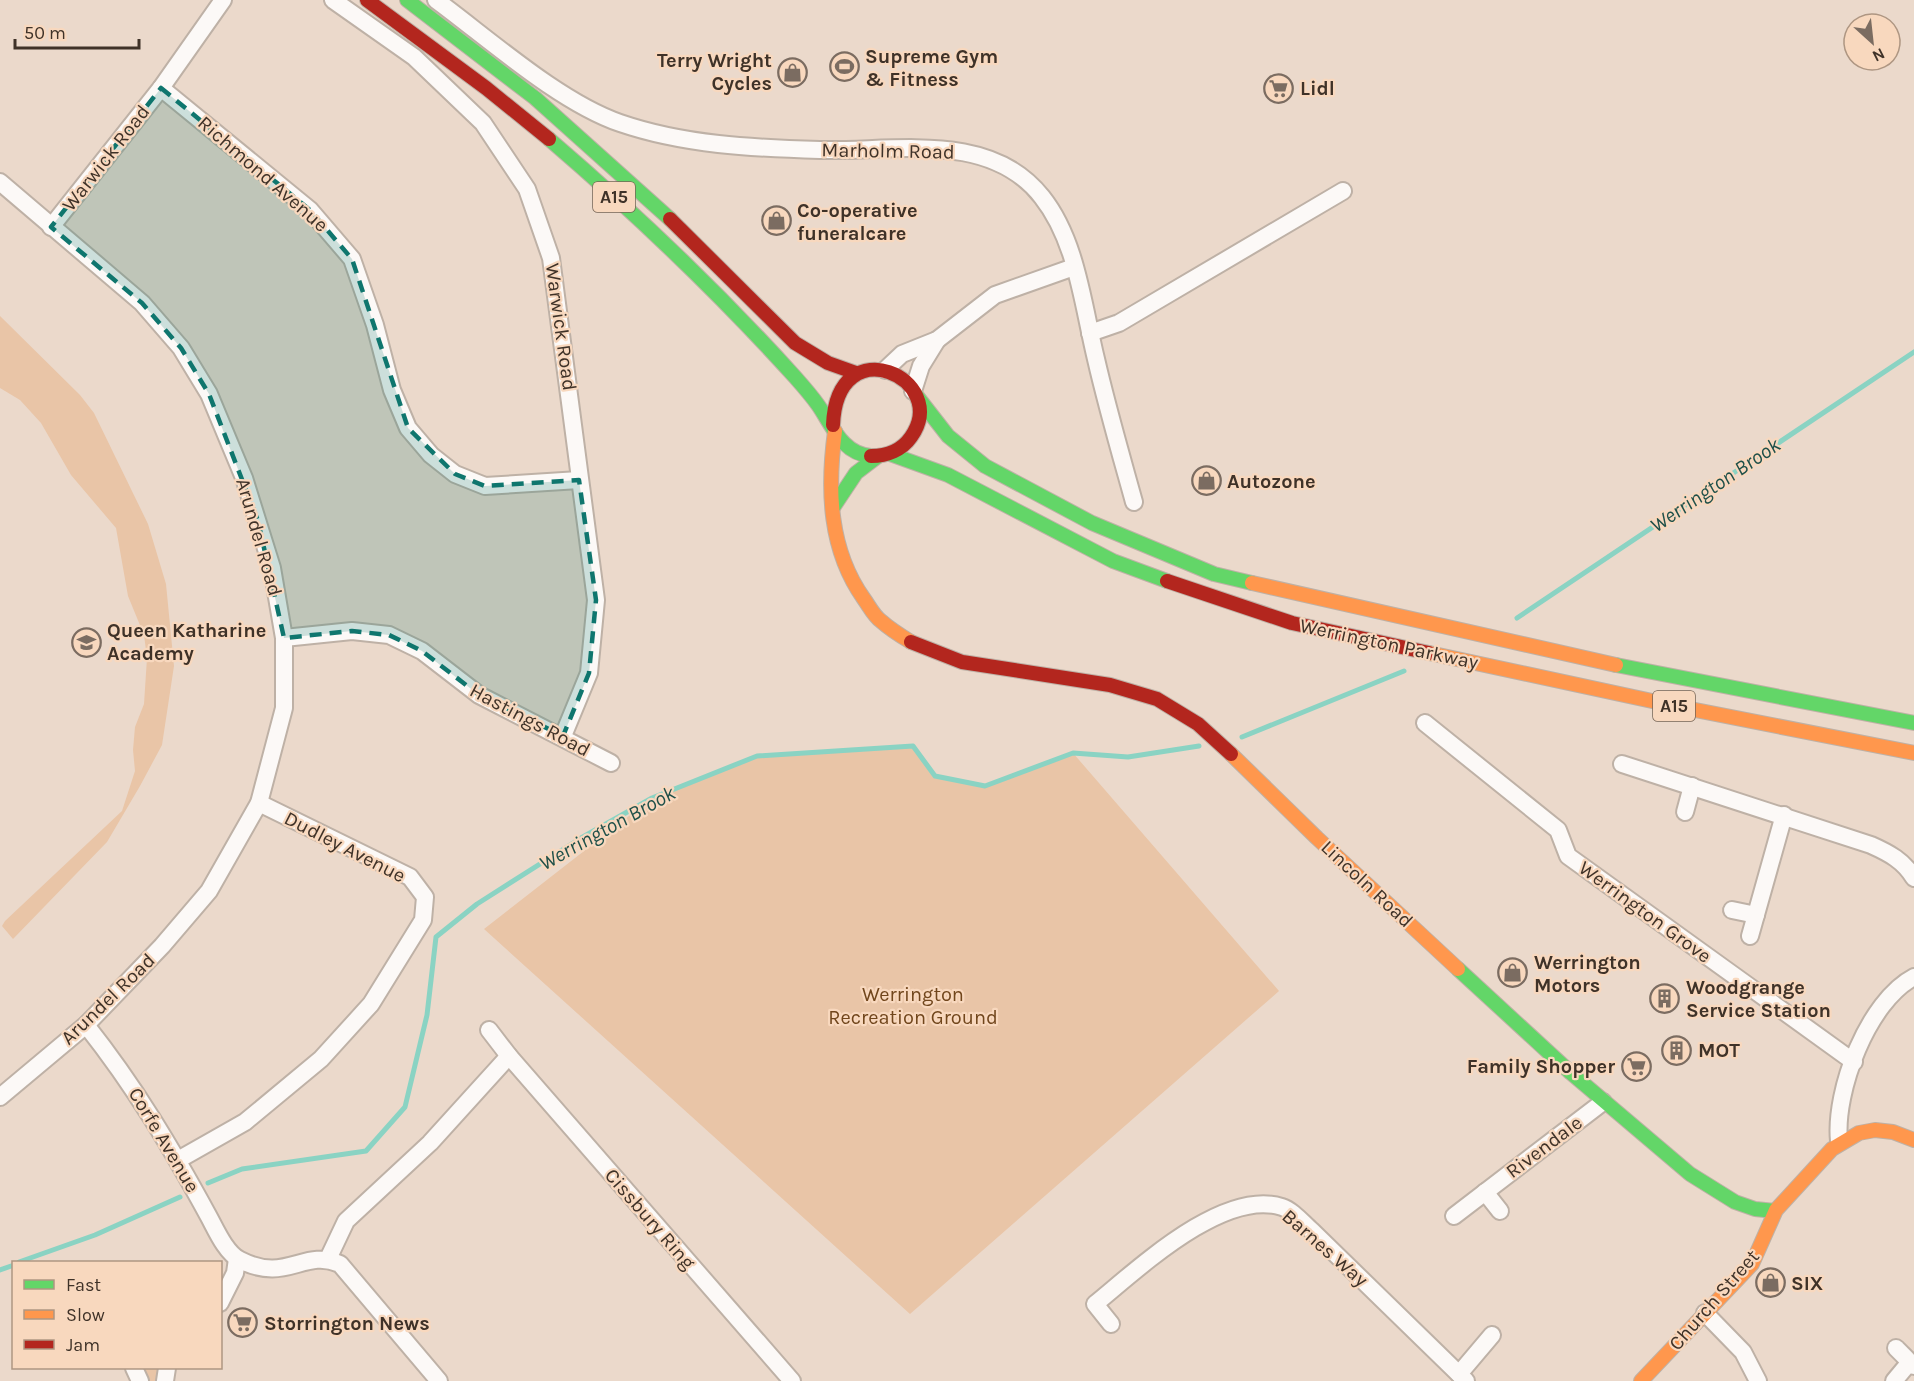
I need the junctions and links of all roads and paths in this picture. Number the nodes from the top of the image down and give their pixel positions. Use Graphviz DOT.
graph roads {
  1 [pos="223,0"];
  2 [pos="333,0"];
  3 [pos="367,0"];
  4 [pos="407,0"];
  5 [pos="438,1"];
  6 [pos="161,88"];
  7 [pos="0,182"];
  8 [pos="1342,191"];
  9 [pos="51,227"];
  10 [pos="1074,267"];
  11 [pos="1090,333"];
  12 [pos="937,340"];
  13 [pos="885,370"];
  14 [pos="856,373"];
  15 [pos="915,393"];
  16 [pos="834,428"];
  17 [pos="884,456"];
  18 [pos="579,480"];
  19 [pos="1134,502"];
  20 [pos="834,506"];
  21 [pos="284,638"];
  22 [pos="1425,723"];
  23 [pos="1914,723"];
  24 [pos="563,736"];
  25 [pos="1914,753"];
  26 [pos="611,763"];
  27 [pos="1623,764"];
  28 [pos="1692,786"];
  29 [pos="259,803"];
  30 [pos="1685,812"];
  31 [pos="1784,815"];
  32 [pos="1914,878"];
  33 [pos="1732,910"];
  34 [pos="1756,915"];
  35 [pos="1750,936"];
  36 [pos="1914,977"];
  37 [pos="86,1025"];
  38 [pos="489,1030"];
  39 [pos="509,1056"];
  40 [pos="1854,1062"];
  41 [pos="2,1092"];
  42 [pos="1603,1102"];
  43 [pos="1914,1140"];
  44 [pos="1839,1141"];
  45 [pos="178,1160"];
  46 [pos="1485,1192"];
  47 [pos="1500,1211"];
  48 [pos="1775,1211"];
  49 [pos="1454,1216"];
  50 [pos="237,1259"];
  51 [pos="328,1259"];
  52 [pos="261,1269"];
  53 [pos="225,1296"];
  54 [pos="1705,1313"];
  55 [pos="1111,1324"];
  56 [pos="1492,1335"];
  57 [pos="1896,1348"];
  58 [pos="1911,1365"];
  59 [pos="1463,1377"];
  60 [pos="439,1381"];
  61 [pos="792,1381"];
  62 [pos="1641,1381"];
  63 [pos="1758,1381"];
  64 [pos="1894,1381"];
  1 -- 6 [label="street, Warwick Road"];
  2 -- 18 [label="street, Warwick Road"];
  3 -- 16 [label="main road, A15"];
  4 -- 14 [label="main road, A15"];
  5 -- 10 [label="street, Marholm Road"];
  6 -- 9 [label="street, Warwick Road"];
  6 -- 18 [label="street, Richmond Avenue"];
  7 -- 9 [label="street, Arundel Road"];
  8 -- 11 [label="street"];
  9 -- 21 [label="street, Arundel Road"];
  10 -- 11 [label="street, Marholm Road"];
  10 -- 12 [label="street"];
  11 -- 19 [label="street, Marholm Road"];
  12 -- 13 [label="street"];
  12 -- 15 [label="street"];
  13 -- 14 [label="main road, A15"];
  13 -- 15 [label="main road, A15"];
  14 -- 16 [label="main road"];
  15 -- 17 [label="main road"];
  15 -- 23 [label="main road, Werrington Parkway / A15"];
  16 -- 17 [label="main road, A15"];
  16 -- 20 [label="main road, Lincoln Road"];
  17 -- 20 [label="main road"];
  17 -- 25 [label="main road, Werrington Parkway / A15"];
  18 -- 24 [label="street, Warwick Road"];
  20 -- 42 [label="main road, Lincoln Road"];
  21 -- 24 [label="street, Hastings Road"];
  21 -- 29 [label="street, Arundel Road"];
  22 -- 40 [label="street, Werrington Grove"];
  24 -- 26 [label="street, Hastings Road"];
  27 -- 28 [label="street"];
  28 -- 30 [label="street"];
  28 -- 31 [label="street"];
  29 -- 37 [label="street, Arundel Road"];
  29 -- 45 [label="street, Dudley Avenue"];
  31 -- 32 [label="street"];
  31 -- 34 [label="street"];
  33 -- 34 [label="street"];
  34 -- 35 [label="street"];
  36 -- 40 [label="street"];
  37 -- 41 [label="street, Arundel Road"];
  37 -- 45 [label="street, Corfe Avenue"];
  38 -- 39 [label="street, Cissbury Ring"];
  39 -- 51 [label="street"];
  39 -- 61 [label="street, Cissbury Ring"];
  40 -- 44 [label="street"];
  42 -- 46 [label="street, Rivendale"];
  42 -- 48 [label="main road, Lincoln Road"];
  43 -- 44 [label="main road"];
  44 -- 48 [label="main road"];
  45 -- 50 [label="street, Corfe Avenue"];
  46 -- 47 [label="street"];
  46 -- 49 [label="street, Rivendale"];
  48 -- 54 [label="main road, Church Street"];
  50 -- 52 [label="street"];
  50 -- 53 [label="street"];
  51 -- 52 [label="street"];
  51 -- 60 [label="street"];
  52 -- 53 [label="street"];
  54 -- 62 [label="main road, Church Street"];
  54 -- 63 [label="street"];
  55 -- 59 [label="street, Barnes Way"];
  56 -- 59 [label="street"];
  57 -- 58 [label="street"];
  58 -- 64 [label="street"];
}
